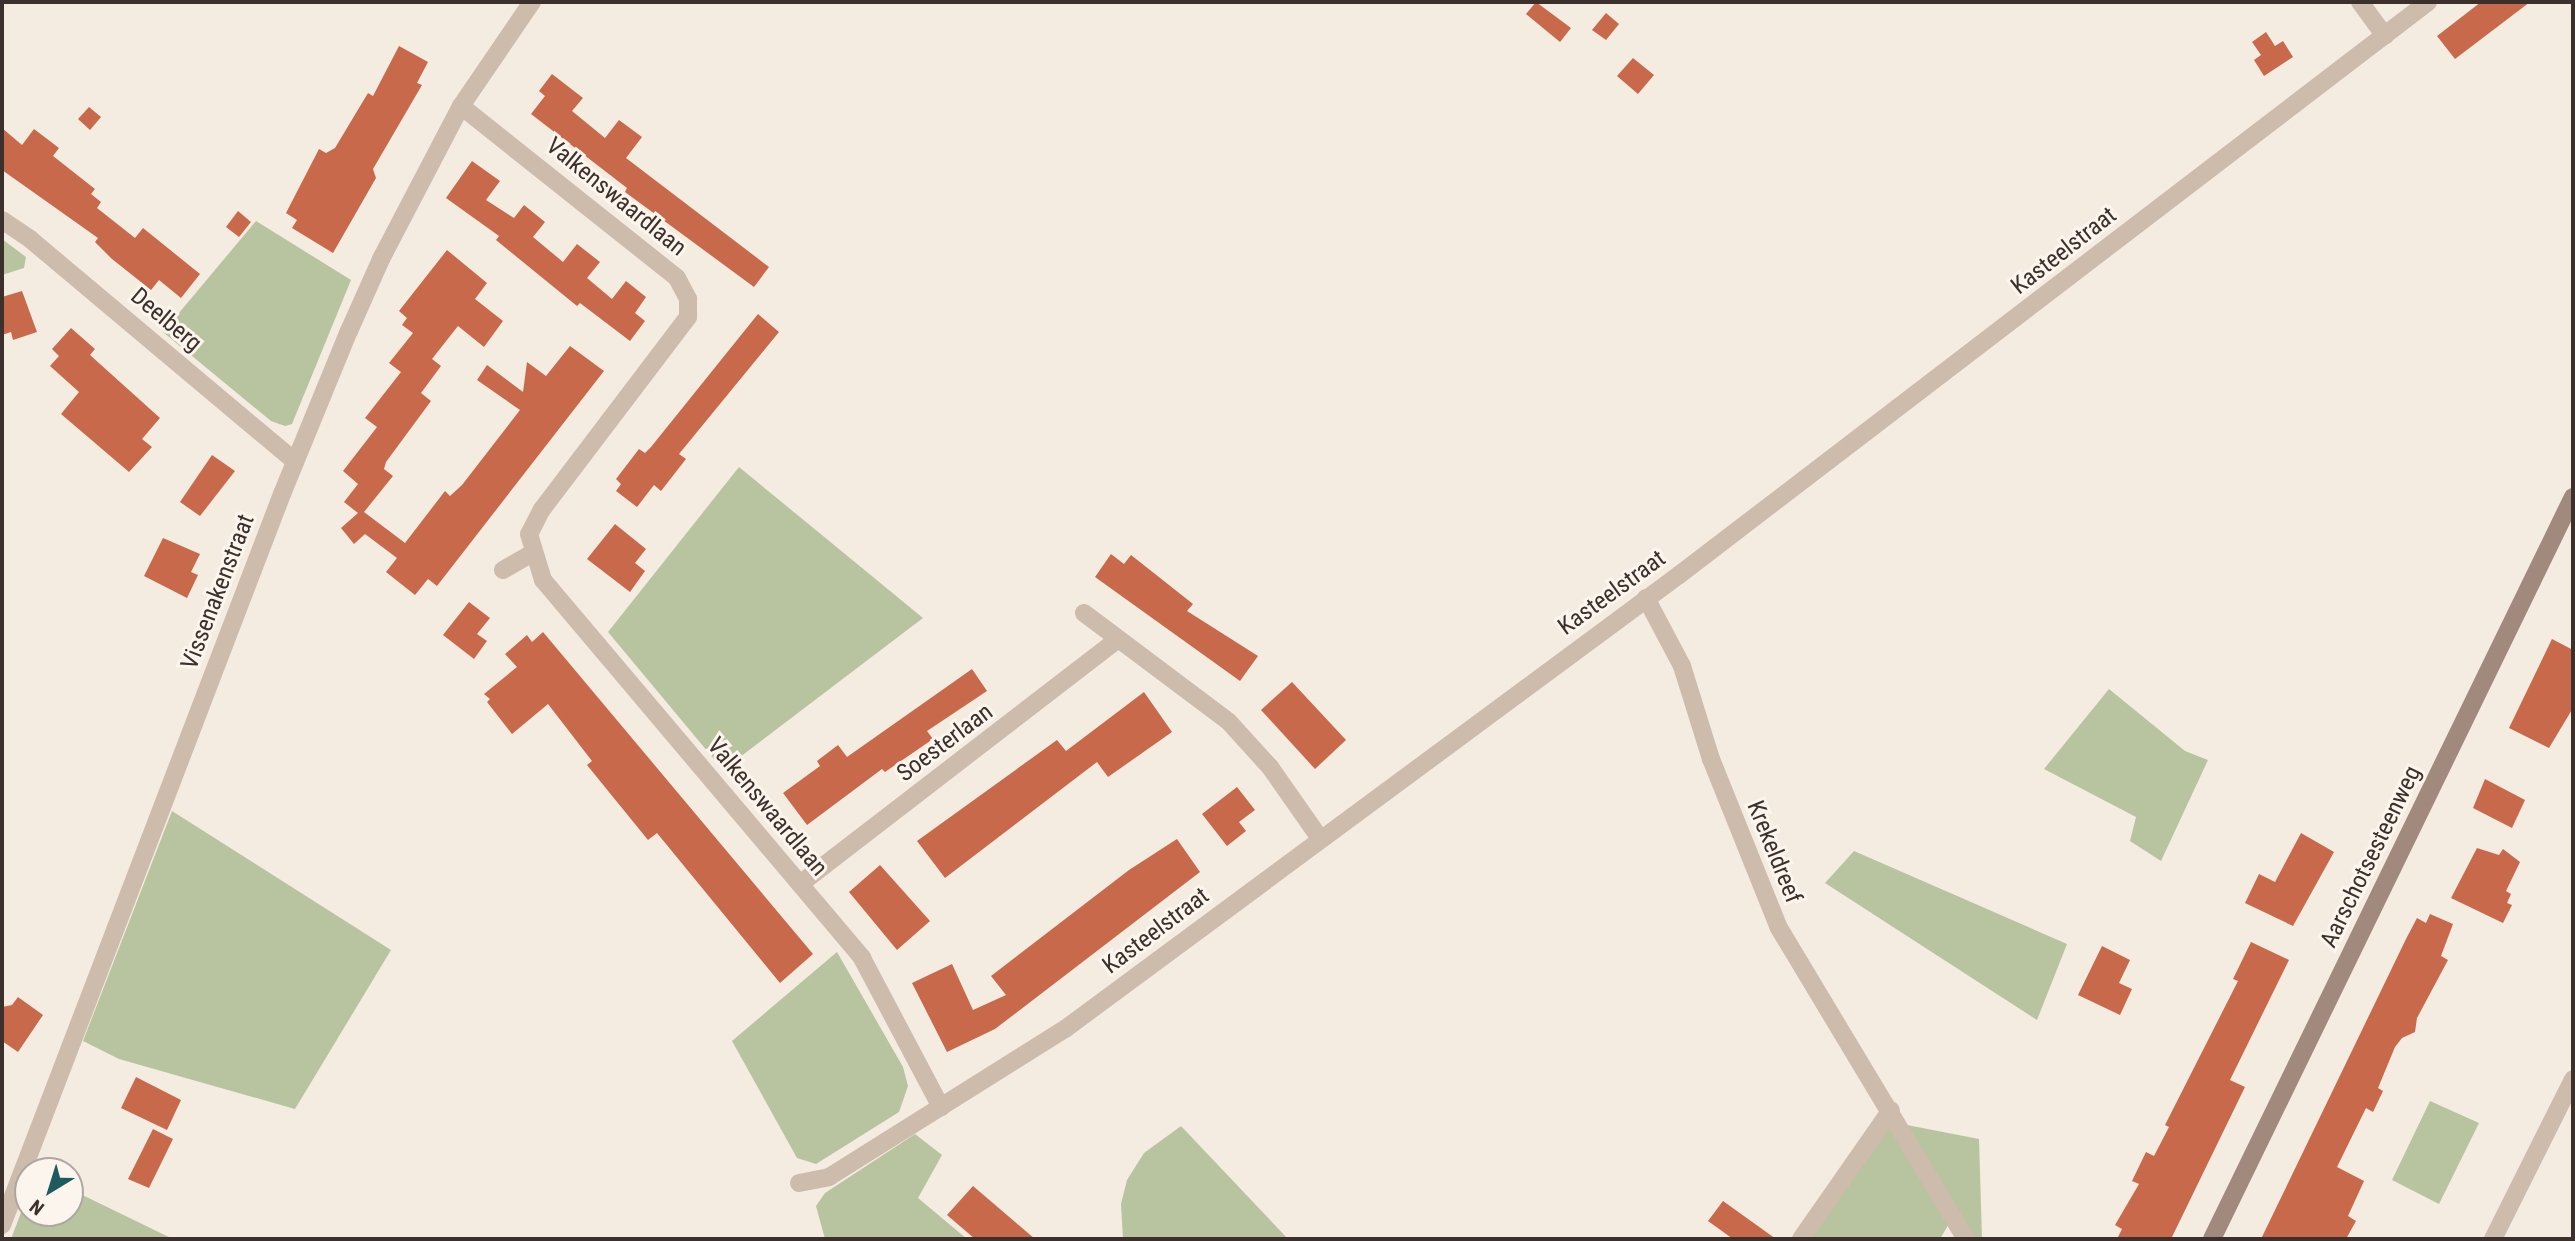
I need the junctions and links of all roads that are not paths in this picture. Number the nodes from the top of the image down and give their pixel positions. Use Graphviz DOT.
graph roads {
  1 [pos="532,2"];
  2 [pos="2360,2"];
  3 [pos="2428,2"];
  4 [pos="2385,36"];
  5 [pos="461,107"];
  6 [pos="2,220"];
  7 [pos="295,461"];
  8 [pos="2573,497"];
  9 [pos="533,553"];
  10 [pos="503,570"];
  11 [pos="1646,597"];
  12 [pos="1084,613"];
  13 [pos="1118,639"];
  14 [pos="1320,837"];
  15 [pos="800,884"];
  16 [pos="2573,1079"];
  17 [pos="941,1107"];
  18 [pos="1891,1110"];
  19 [pos="799,1183"];
  20 [pos="2,1225"];
  21 [pos="1801,1239"];
  22 [pos="1966,1239"];
  23 [pos="2212,1239"];
  24 [pos="2493,1239"];
  1 -- 5 [label="street, Vissenakenstraat"];
  2 -- 4 [label="street"];
  3 -- 4 [label="street, Kasteelstraat"];
  4 -- 11 [label="street, Kasteelstraat"];
  5 -- 7 [label="street, Vissenakenstraat"];
  5 -- 9 [label="street, Valkenswaardlaan"];
  6 -- 7 [label="street, Deelberg"];
  7 -- 20 [label="street, Vissenakenstraat"];
  8 -- 23 [label="main road, Aarschotsesteenweg"];
  9 -- 10 [label="street"];
  9 -- 15 [label="street, Valkenswaardlaan"];
  11 -- 14 [label="street, Kasteelstraat"];
  11 -- 18 [label="street, Krekeldreef"];
  12 -- 13 [label="street"];
  13 -- 14 [label="street"];
  13 -- 15 [label="street, Soesterlaan"];
  14 -- 17 [label="street, Kasteelstraat"];
  15 -- 17 [label="street, Valkenswaardlaan"];
  16 -- 24 [label="street"];
  17 -- 19 [label="street, Kasteelstraat"];
  18 -- 21 [label="street"];
  18 -- 22 [label="street, Krekeldreef"];
}
